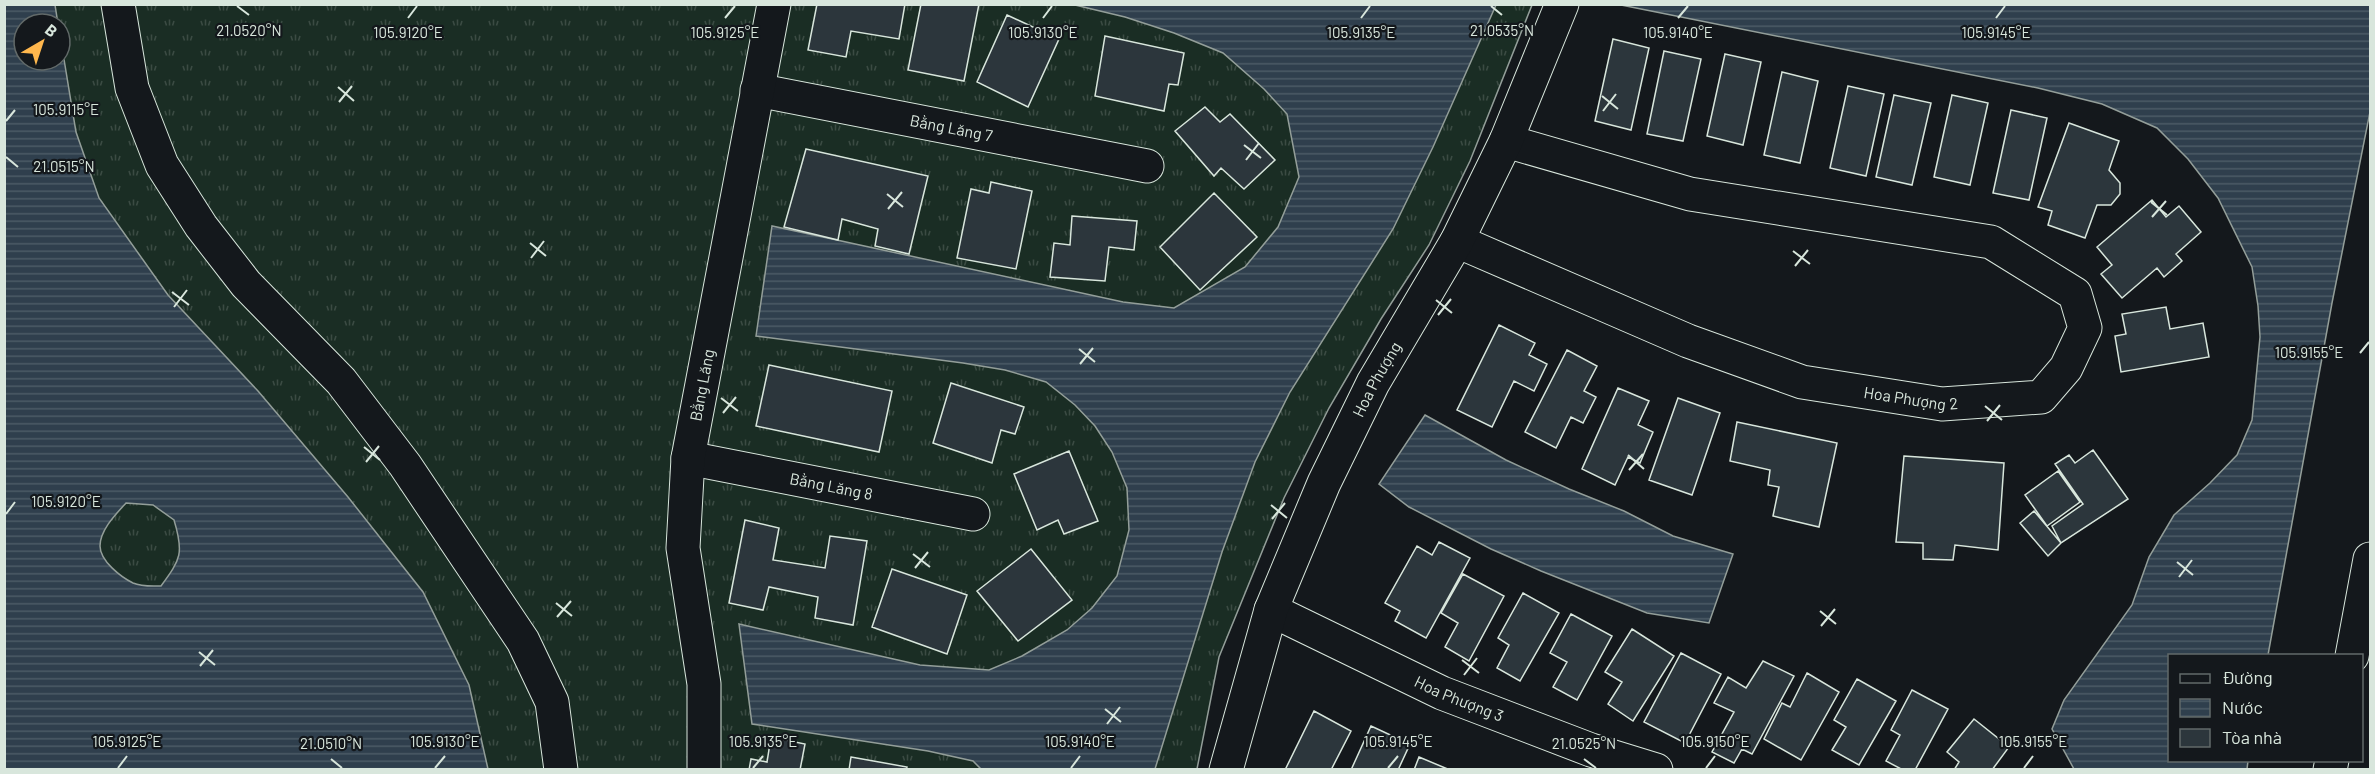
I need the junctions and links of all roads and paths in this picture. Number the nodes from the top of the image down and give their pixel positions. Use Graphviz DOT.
graph roads {
  1 [pos="118,4"];
  2 [pos="774,4"];
  3 [pos="1563,4"];
  4 [pos="757,90"];
  5 [pos="1506,141"];
  6 [pos="1147,166"];
  7 [pos="1457,241"];
  8 [pos="688,458"];
  9 [pos="973,514"];
  10 [pos="2370,559"];
  11 [pos="1271,610"];
  12 [pos="2352,654"];
  13 [pos="561,770"];
  14 [pos="705,770"];
  15 [pos="1226,770"];
  16 [pos="1656,770"];
  1 -- 13 [label="street"];
  2 -- 4 [label="street, Bằng Lăng"];
  3 -- 5 [label="street, Hoa Phượng"];
  4 -- 6 [label="street, Bằng Lăng 7"];
  4 -- 8 [label="street, Bằng Lăng"];
  5 -- 7 [label="street, Hoa Phượng"];
  5 -- 7 [label="street, Hoa Phượng 2"];
  7 -- 11 [label="street, Hoa Phượng"];
  8 -- 9 [label="street, Bằng Lăng 8"];
  8 -- 14 [label="street, Bằng Lăng"];
  10 -- 12 [label="street"];
  11 -- 15 [label="street, Hoa Phượng"];
  11 -- 16 [label="street, Hoa Phượng 3"];
}
